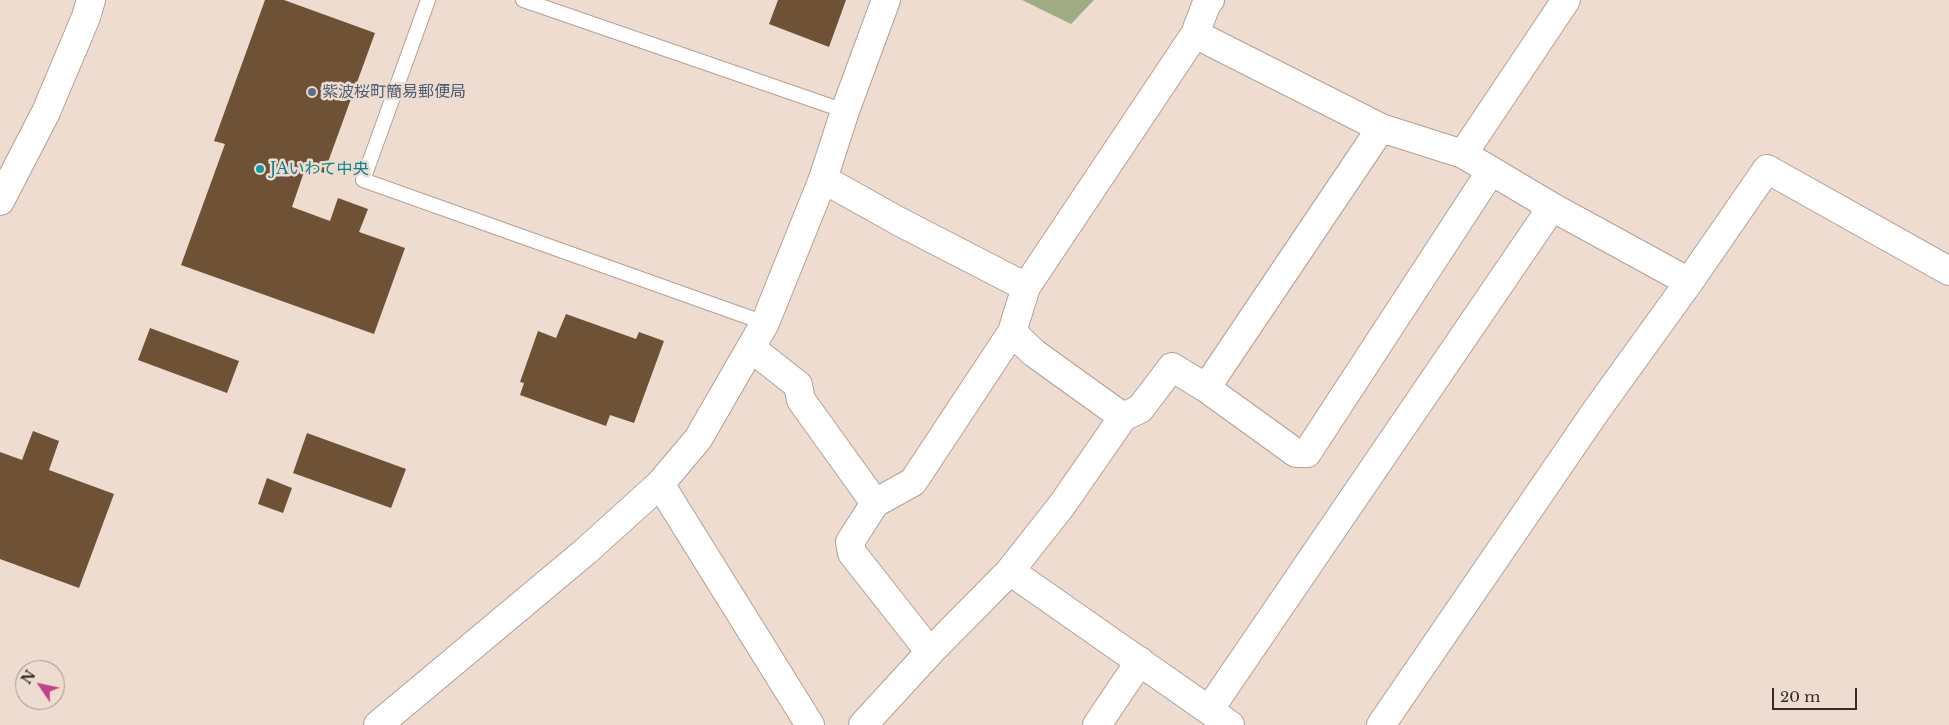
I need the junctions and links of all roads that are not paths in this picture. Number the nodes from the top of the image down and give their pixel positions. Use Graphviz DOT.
graph roads {
  1 [pos="90,0"];
  2 [pos="428,0"];
  3 [pos="523,0"];
  4 [pos="886,0"];
  5 [pos="1210,0"];
  6 [pos="1566,0"];
  7 [pos="1195,34"];
  8 [pos="846,111"];
  9 [pos="1381,128"];
  10 [pos="1463,154"];
  11 [pos="1491,171"];
  12 [pos="823,179"];
  13 [pos="0,201"];
  14 [pos="1552,207"];
  15 [pos="1949,271"];
  16 [pos="1689,282"];
  17 [pos="1026,287"];
  18 [pos="765,323"];
  19 [pos="1012,332"];
  20 [pos="751,348"];
  21 [pos="1206,388"];
  22 [pos="1123,418"];
  23 [pos="660,484"];
  24 [pos="875,503"];
  25 [pos="1010,571"];
  26 [pos="930,652"];
  27 [pos="1140,662"];
  28 [pos="1220,718"];
  29 [pos="378,725"];
  30 [pos="810,725"];
  31 [pos="862,725"];
  32 [pos="1097,725"];
  33 [pos="1381,725"];
  1 -- 13 [label="street"];
  2 -- 18 [label="lane"];
  3 -- 8 [label="lane"];
  4 -- 8 [label="street"];
  5 -- 7 [label="street"];
  6 -- 10 [label="street"];
  7 -- 9 [label="street"];
  7 -- 17 [label="street"];
  8 -- 12 [label="street"];
  9 -- 10 [label="street"];
  9 -- 21 [label="street"];
  10 -- 11 [label="street"];
  11 -- 14 [label="street"];
  11 -- 21 [label="street"];
  12 -- 17 [label="street"];
  12 -- 18 [label="street"];
  14 -- 16 [label="street"];
  14 -- 28 [label="street"];
  15 -- 16 [label="street"];
  16 -- 33 [label="street"];
  17 -- 19 [label="street"];
  18 -- 20 [label="street"];
  19 -- 22 [label="street"];
  19 -- 24 [label="street"];
  20 -- 23 [label="street"];
  20 -- 24 [label="street"];
  21 -- 22 [label="street"];
  22 -- 25 [label="street"];
  23 -- 29 [label="street"];
  23 -- 30 [label="street"];
  24 -- 26 [label="street"];
  25 -- 26 [label="street"];
  25 -- 27 [label="street"];
  26 -- 31 [label="street"];
  27 -- 28 [label="street"];
  27 -- 32 [label="street"];
}
